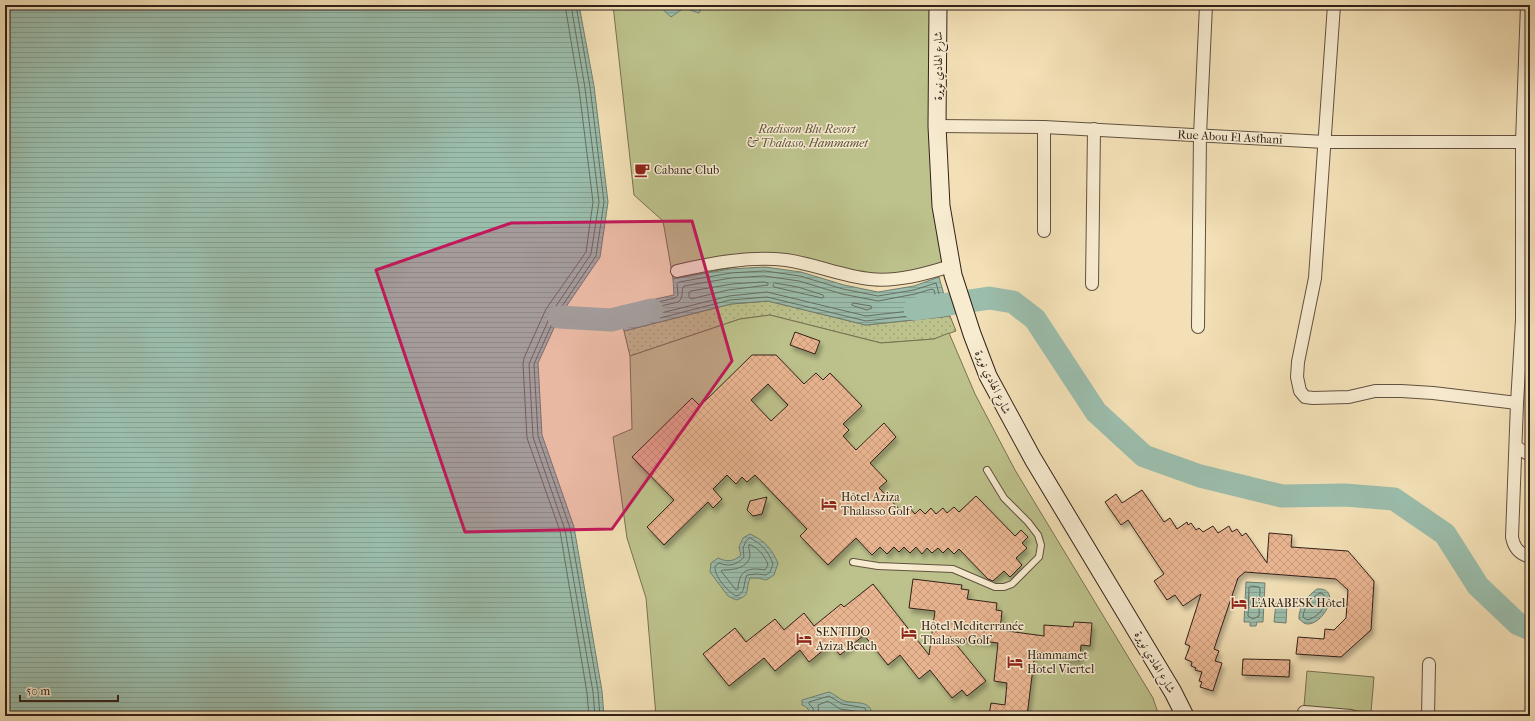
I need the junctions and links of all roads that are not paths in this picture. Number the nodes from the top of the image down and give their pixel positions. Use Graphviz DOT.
graph roads {
  1 [pos="938,5"];
  2 [pos="1206,5"];
  3 [pos="1334,5"];
  4 [pos="1527,5"];
  5 [pos="937,126"];
  6 [pos="1044,127"];
  7 [pos="1094,129"];
  8 [pos="1200,135"];
  9 [pos="1325,142"];
  10 [pos="1522,142"];
  11 [pos="1044,230"];
  12 [pos="677,270"];
  13 [pos="952,271"];
  14 [pos="1092,284"];
  15 [pos="1198,327"];
  16 [pos="1517,402"];
  17 [pos="1516,448"];
  18 [pos="1530,455"];
  19 [pos="987,470"];
  20 [pos="1530,558"];
  21 [pos="853,562"];
  22 [pos="1429,664"];
  23 [pos="1304,712"];
  24 [pos="1185,716"];
  25 [pos="1351,716"];
  26 [pos="1428,716"];
  1 -- 5 [label="street, شارع الهادي نويرة"];
  2 -- 8 [label="street"];
  3 -- 9 [label="street"];
  4 -- 10 [label="street"];
  5 -- 6 [label="street, Rue Abou El Asfhani"];
  5 -- 13 [label="street, شارع الهادي نويرة"];
  6 -- 7 [label="street, Rue Abou El Asfhani"];
  6 -- 11 [label="street"];
  7 -- 8 [label="street, Rue Abou El Asfhani"];
  7 -- 14 [label="street"];
  8 -- 9 [label="street, Rue Abou El Asfhani"];
  8 -- 15 [label="street"];
  9 -- 10 [label="street, Rue Abou El Asfhani"];
  9 -- 16 [label="street"];
  10 -- 16 [label="street"];
  12 -- 13 [label="street"];
  13 -- 24 [label="street, شارع الهادي نويرة"];
  16 -- 17 [label="street"];
  17 -- 18 [label="street"];
  17 -- 20 [label="street"];
  19 -- 21 [label="lane"];
  22 -- 26 [label="street"];
  23 -- 25 [label="street"];
}
